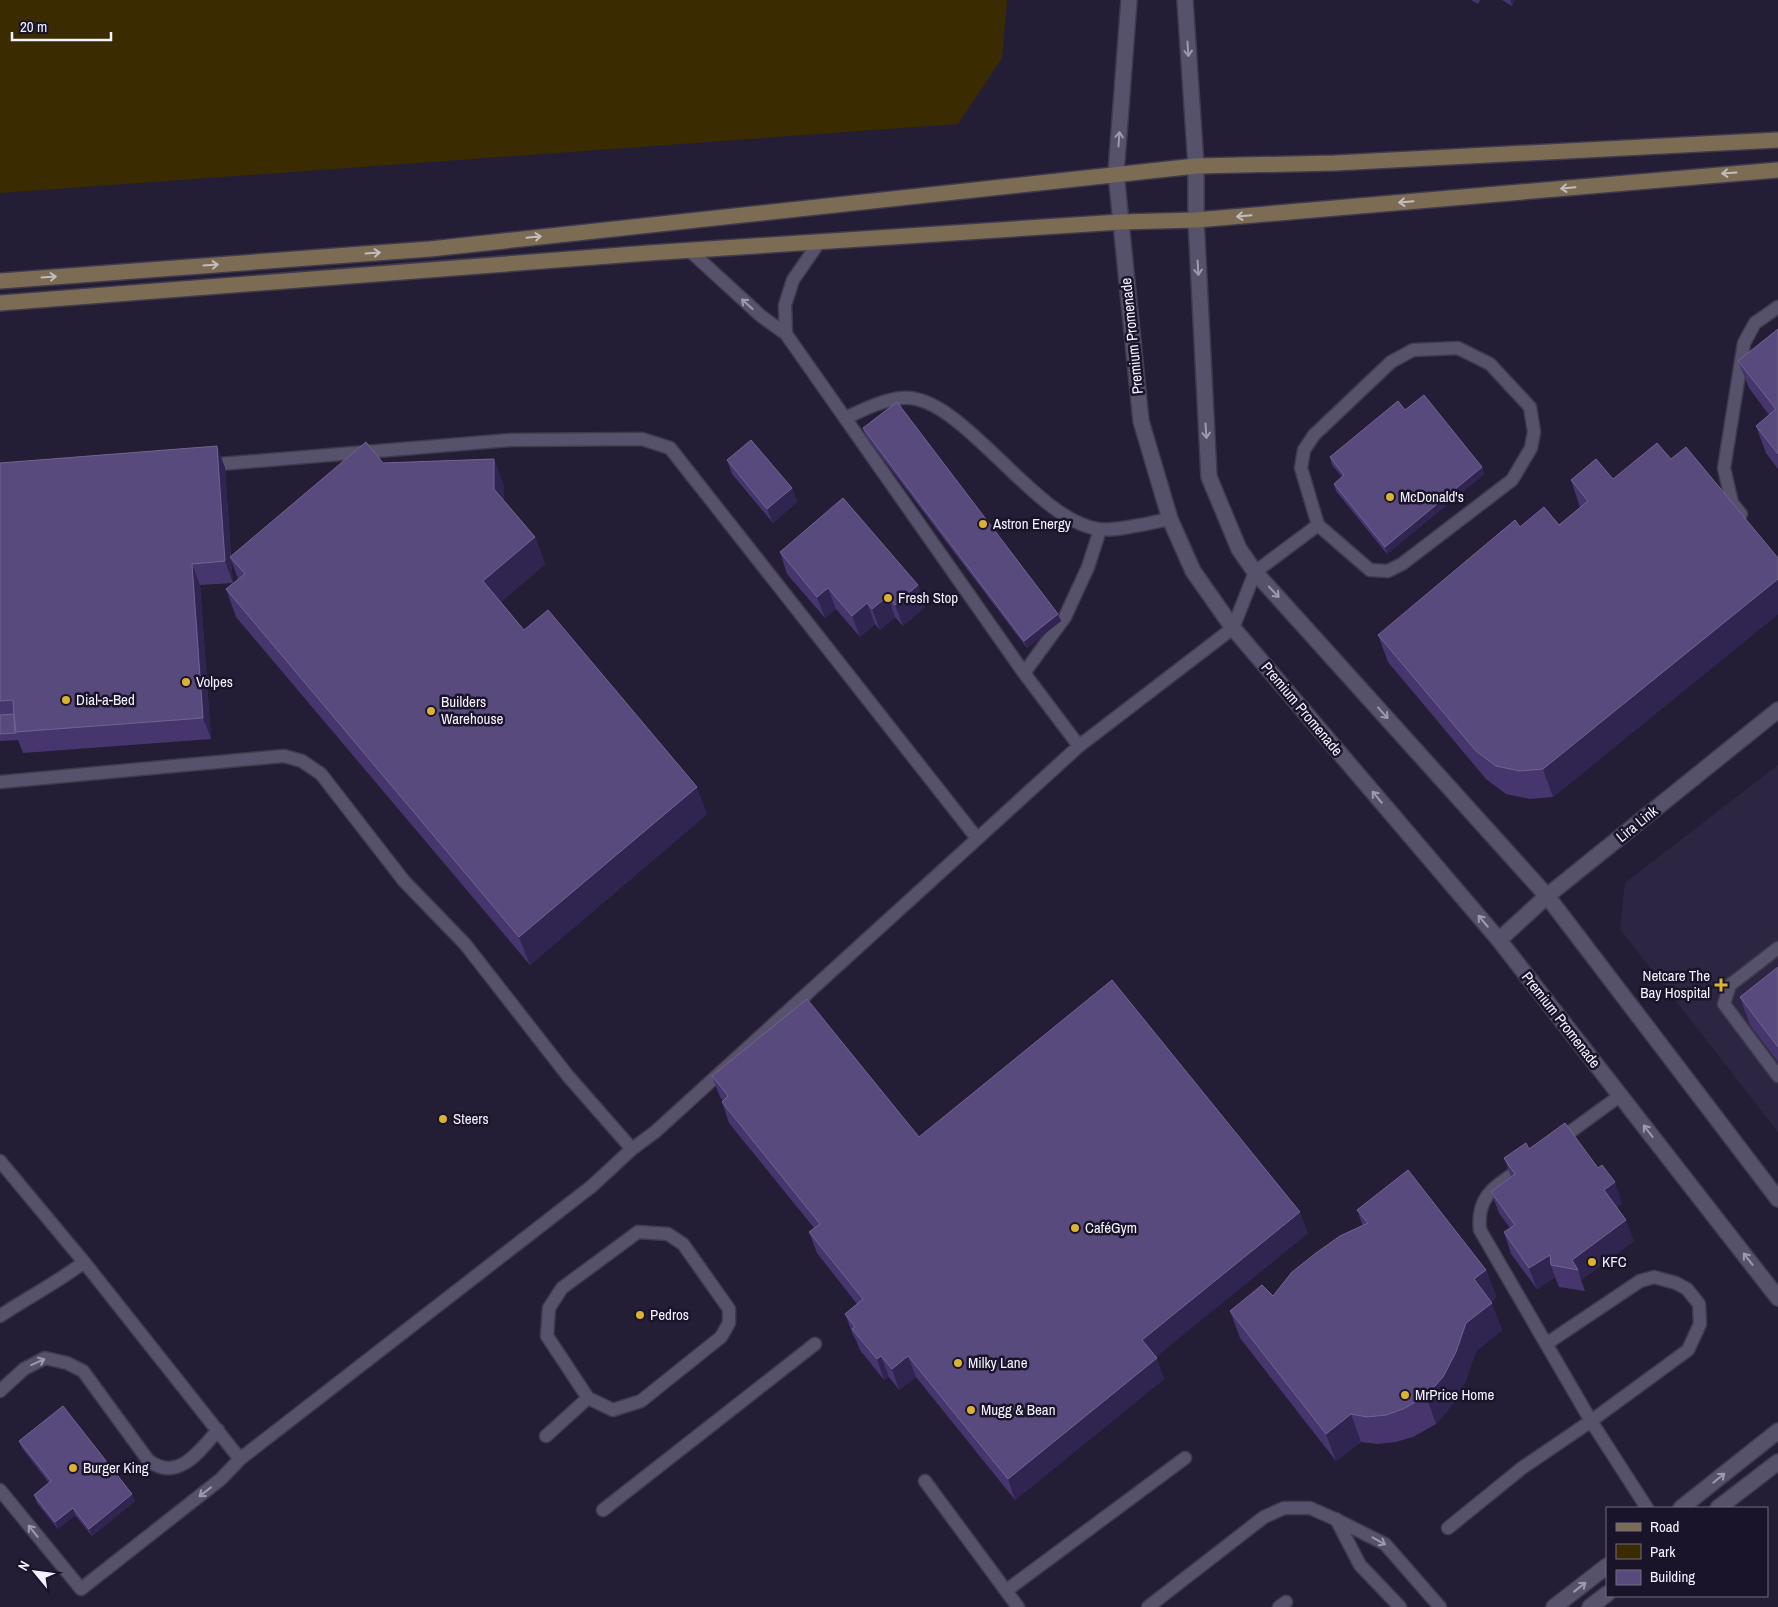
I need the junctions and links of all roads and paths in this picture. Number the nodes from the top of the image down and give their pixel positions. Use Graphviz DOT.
graph roads {
  1 [pos="1129,0"];
  2 [pos="1185,0"];
  3 [pos="1778,140"];
  4 [pos="1196,166"];
  5 [pos="1778,170"];
  6 [pos="1116,174"];
  7 [pos="1196,220"];
  8 [pos="1120,222"];
  9 [pos="820,241"];
  10 [pos="689,250"];
  11 [pos="0,281"];
  12 [pos="0,303"];
  13 [pos="1778,307"];
  14 [pos="786,334"];
  15 [pos="845,418"];
  16 [pos="196,466"];
  17 [pos="1170,519"];
  18 [pos="1749,523"];
  19 [pos="1318,525"];
  20 [pos="1100,530"];
  21 [pos="1255,572"];
  22 [pos="1233,628"];
  23 [pos="1024,673"];
  24 [pos="1778,710"];
  25 [pos="1079,746"];
  26 [pos="0,782"];
  27 [pos="976,837"];
  28 [pos="1547,896"];
  29 [pos="1499,940"];
  30 [pos="1778,948"];
  31 [pos="1778,1076"];
  32 [pos="1621,1095"];
  33 [pos="1550,1147"];
  34 [pos="632,1149"];
  35 [pos="1534,1158"];
  36 [pos="0,1161"];
  37 [pos="1778,1198"];
  38 [pos="84,1262"];
  39 [pos="1778,1298"];
  40 [pos="0,1316"];
  41 [pos="815,1344"];
  42 [pos="1546,1344"];
  43 [pos="0,1391"];
  44 [pos="588,1398"];
  45 [pos="1591,1421"];
  46 [pos="218,1430"];
  47 [pos="1778,1431"];
  48 [pos="546,1436"];
  49 [pos="1185,1458"];
  50 [pos="240,1459"];
  51 [pos="1778,1462"];
  52 [pos="925,1482"];
  53 [pos="0,1490"];
  54 [pos="1646,1507"];
  55 [pos="1682,1507"];
  56 [pos="1719,1507"];
  57 [pos="603,1510"];
  58 [pos="1336,1519"];
  59 [pos="1448,1528"];
  60 [pos="1606,1567"];
  61 [pos="1007,1590"];
  62 [pos="1606,1595"];
  63 [pos="1018,1607"];
  64 [pos="1148,1607"];
  65 [pos="1400,1607"];
  66 [pos="1440,1607"];
  67 [pos="1554,1607"];
  68 [pos="1590,1607"];
  6 -- 1 [label="street, Premium Promenade, one-way"];
  2 -- 4 [label="street, one-way"];
  3 -- 4 [label="street"];
  4 -- 6 [label="street"];
  4 -- 7 [label="street"];
  5 -- 7 [label="street, one-way"];
  6 -- 8 [label="street, Premium Promenade"];
  11 -- 6 [label="street, one-way"];
  7 -- 8 [label="street"];
  7 -- 21 [label="street, one-way"];
  8 -- 9 [label="street"];
  8 -- 17 [label="street, Premium Promenade"];
  9 -- 10 [label="street"];
  9 -- 14 [label="lane"];
  10 -- 12 [label="street"];
  14 -- 10 [label="lane, one-way"];
  13 -- 18 [label="lane"];
  14 -- 15 [label="lane"];
  15 -- 20 [label="lane"];
  15 -- 23 [label="lane"];
  16 -- 27 [label="lane"];
  17 -- 20 [label="lane"];
  17 -- 22 [label="street, Premium Promenade"];
  19 -- 19 [label="lane"];
  19 -- 21 [label="lane"];
  20 -- 23 [label="lane"];
  21 -- 22 [label="lane"];
  21 -- 28 [label="street, one-way"];
  22 -- 25 [label="lane"];
  29 -- 22 [label="street, Premium Promenade, one-way"];
  23 -- 25 [label="lane"];
  24 -- 28 [label="street, Lira Link"];
  25 -- 27 [label="lane"];
  26 -- 34 [label="lane"];
  27 -- 34 [label="lane"];
  28 -- 29 [label="street, Lira Link"];
  28 -- 37 [label="street"];
  29 -- 32 [label="street, Premium Promenade"];
  30 -- 31 [label="lane"];
  32 -- 33 [label="lane"];
  39 -- 32 [label="street, Premium Promenade, one-way"];
  34 -- 50 [label="lane"];
  35 -- 42 [label="lane"];
  36 -- 38 [label="lane"];
  38 -- 40 [label="lane"];
  38 -- 46 [label="lane"];
  41 -- 57 [label="lane"];
  42 -- 45 [label="lane"];
  42 -- 45 [label="lane"];
  43 -- 46 [label="lane, one-way"];
  44 -- 44 [label="lane"];
  44 -- 48 [label="lane"];
  45 -- 54 [label="lane"];
  45 -- 59 [label="lane"];
  46 -- 50 [label="lane"];
  55 -- 47 [label="street, one-way"];
  49 -- 61 [label="lane"];
  50 -- 53 [label="lane, one-way"];
  51 -- 56 [label="street"];
  52 -- 61 [label="lane"];
  58 -- 64 [label="lane"];
  58 -- 65 [label="lane"];
  58 -- 66 [label="lane, one-way"];
  67 -- 60 [label="street, one-way"];
  61 -- 63 [label="lane"];
  62 -- 68 [label="street"];
}
